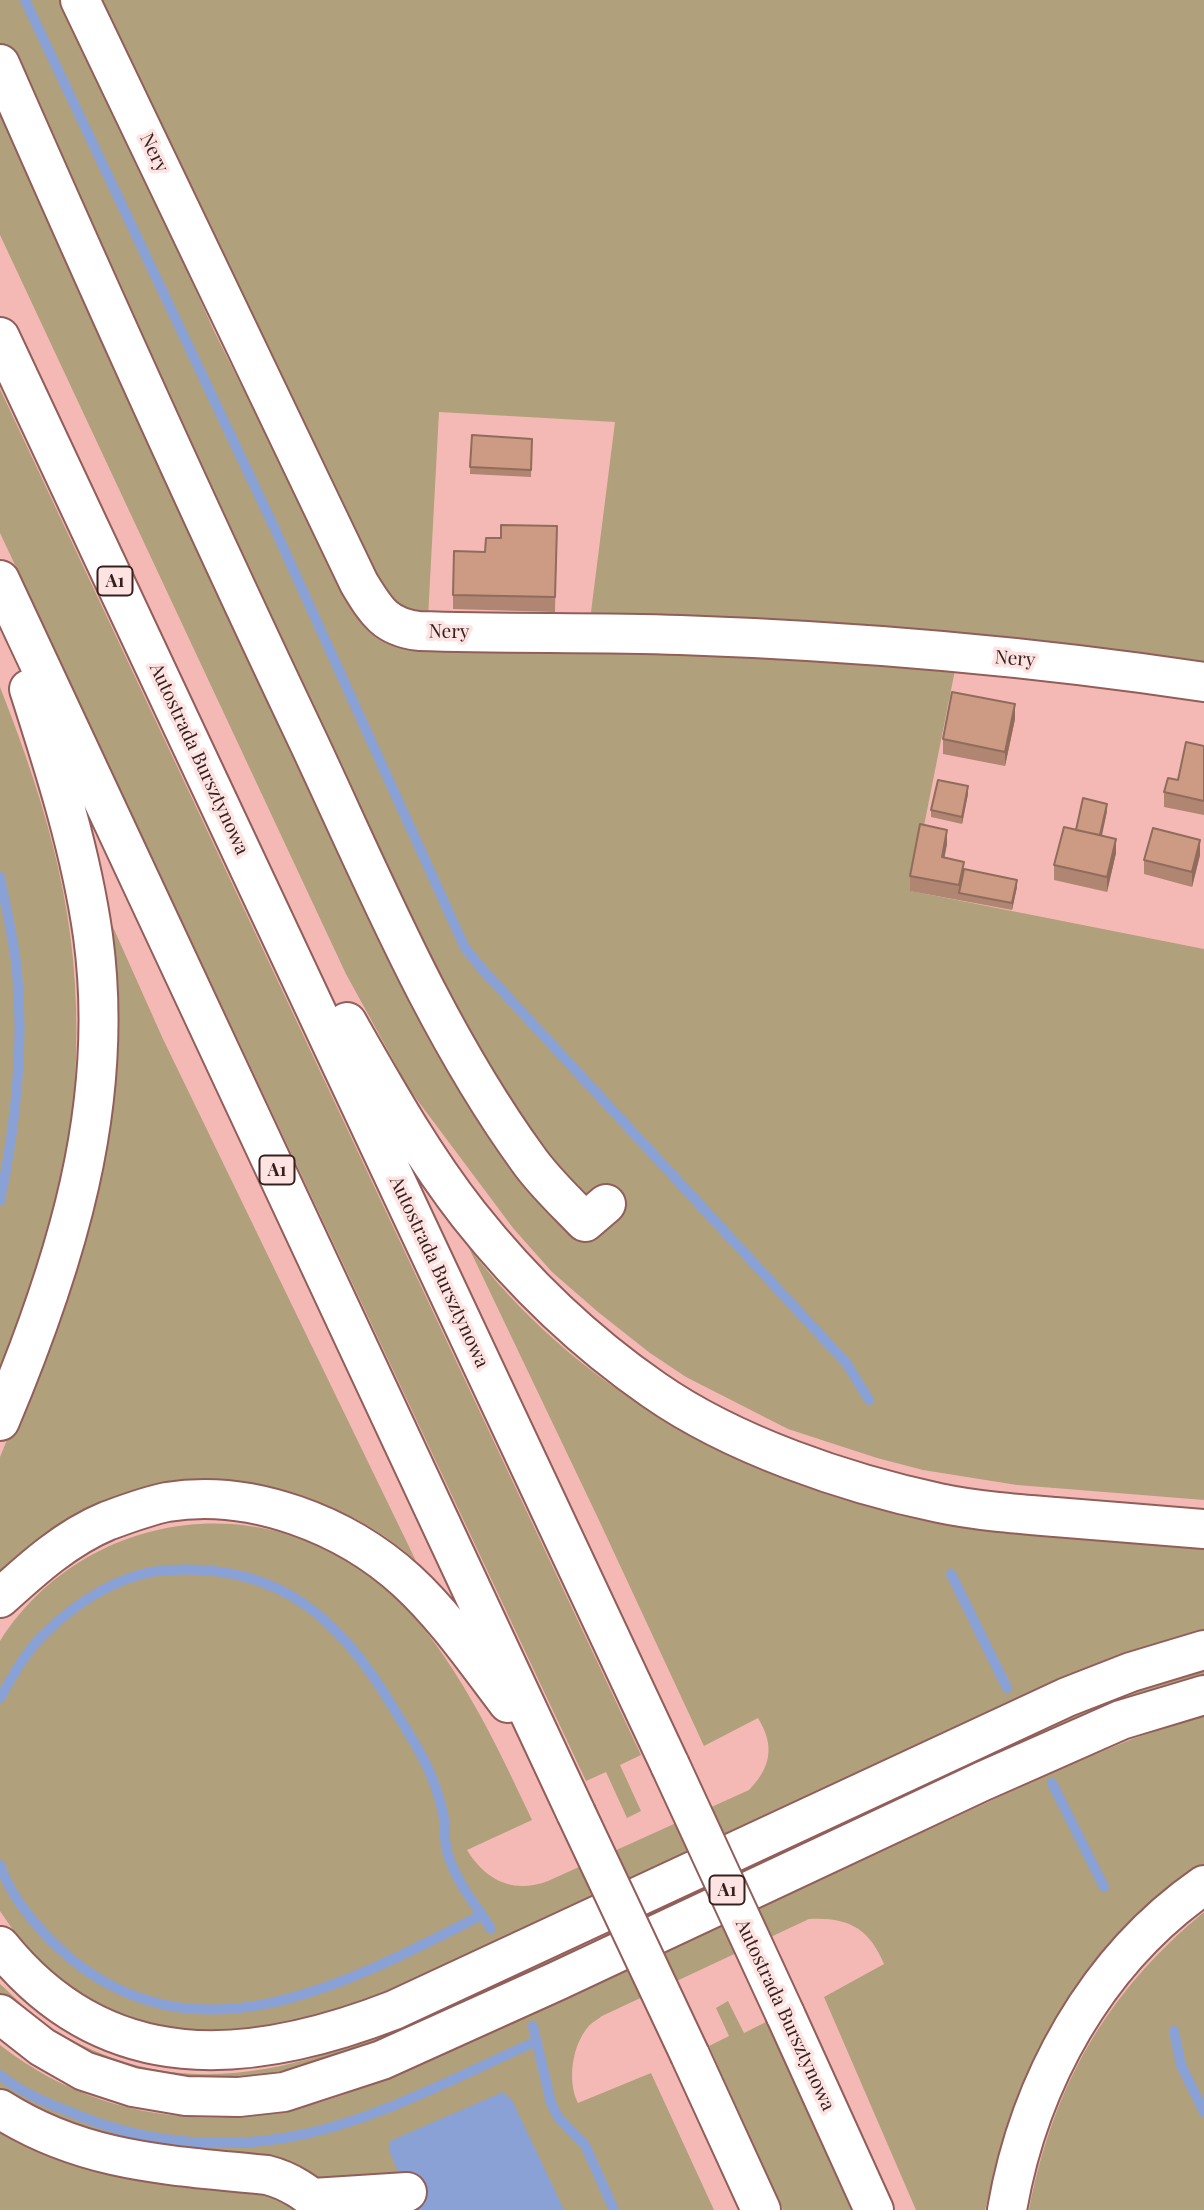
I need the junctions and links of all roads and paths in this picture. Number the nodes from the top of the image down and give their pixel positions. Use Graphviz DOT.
graph roads {
  1 [pos="80,0"];
  2 [pos="0,64"];
  3 [pos="0,337"];
  4 [pos="0,580"];
  5 [pos="0,601"];
  6 [pos="1204,682"];
  7 [pos="230,824"];
  8 [pos="606,1204"];
  9 [pos="0,1420"];
  10 [pos="1204,1529"];
  11 [pos="0,1598"];
  12 [pos="1204,1650"];
  13 [pos="1204,1695"];
  14 [pos="552,1760"];
  15 [pos="1204,1885"];
  16 [pos="0,1946"];
  17 [pos="0,2014"];
  18 [pos="0,2109"];
  19 [pos="407,2192"];
  20 [pos="320,2204"];
  21 [pos="761,2210"];
  22 [pos="874,2210"];
  23 [pos="1007,2210"];
  1 -- 6 [label="main road, Nery"];
  2 -- 8 [label="main road"];
  3 -- 7 [label="main road, Autostrada Bursztynowa / A1"];
  4 -- 14 [label="main road, A1"];
  5 -- 9 [label="main road"];
  7 -- 10 [label="main road"];
  7 -- 22 [label="main road, Autostrada Bursztynowa / A1, bridge"];
  11 -- 14 [label="main road"];
  12 -- 16 [label="main road"];
  13 -- 17 [label="main road"];
  14 -- 21 [label="main road, A1, bridge"];
  15 -- 23 [label="main road"];
  18 -- 20 [label="main road"];
  19 -- 20 [label="main road"];
}
